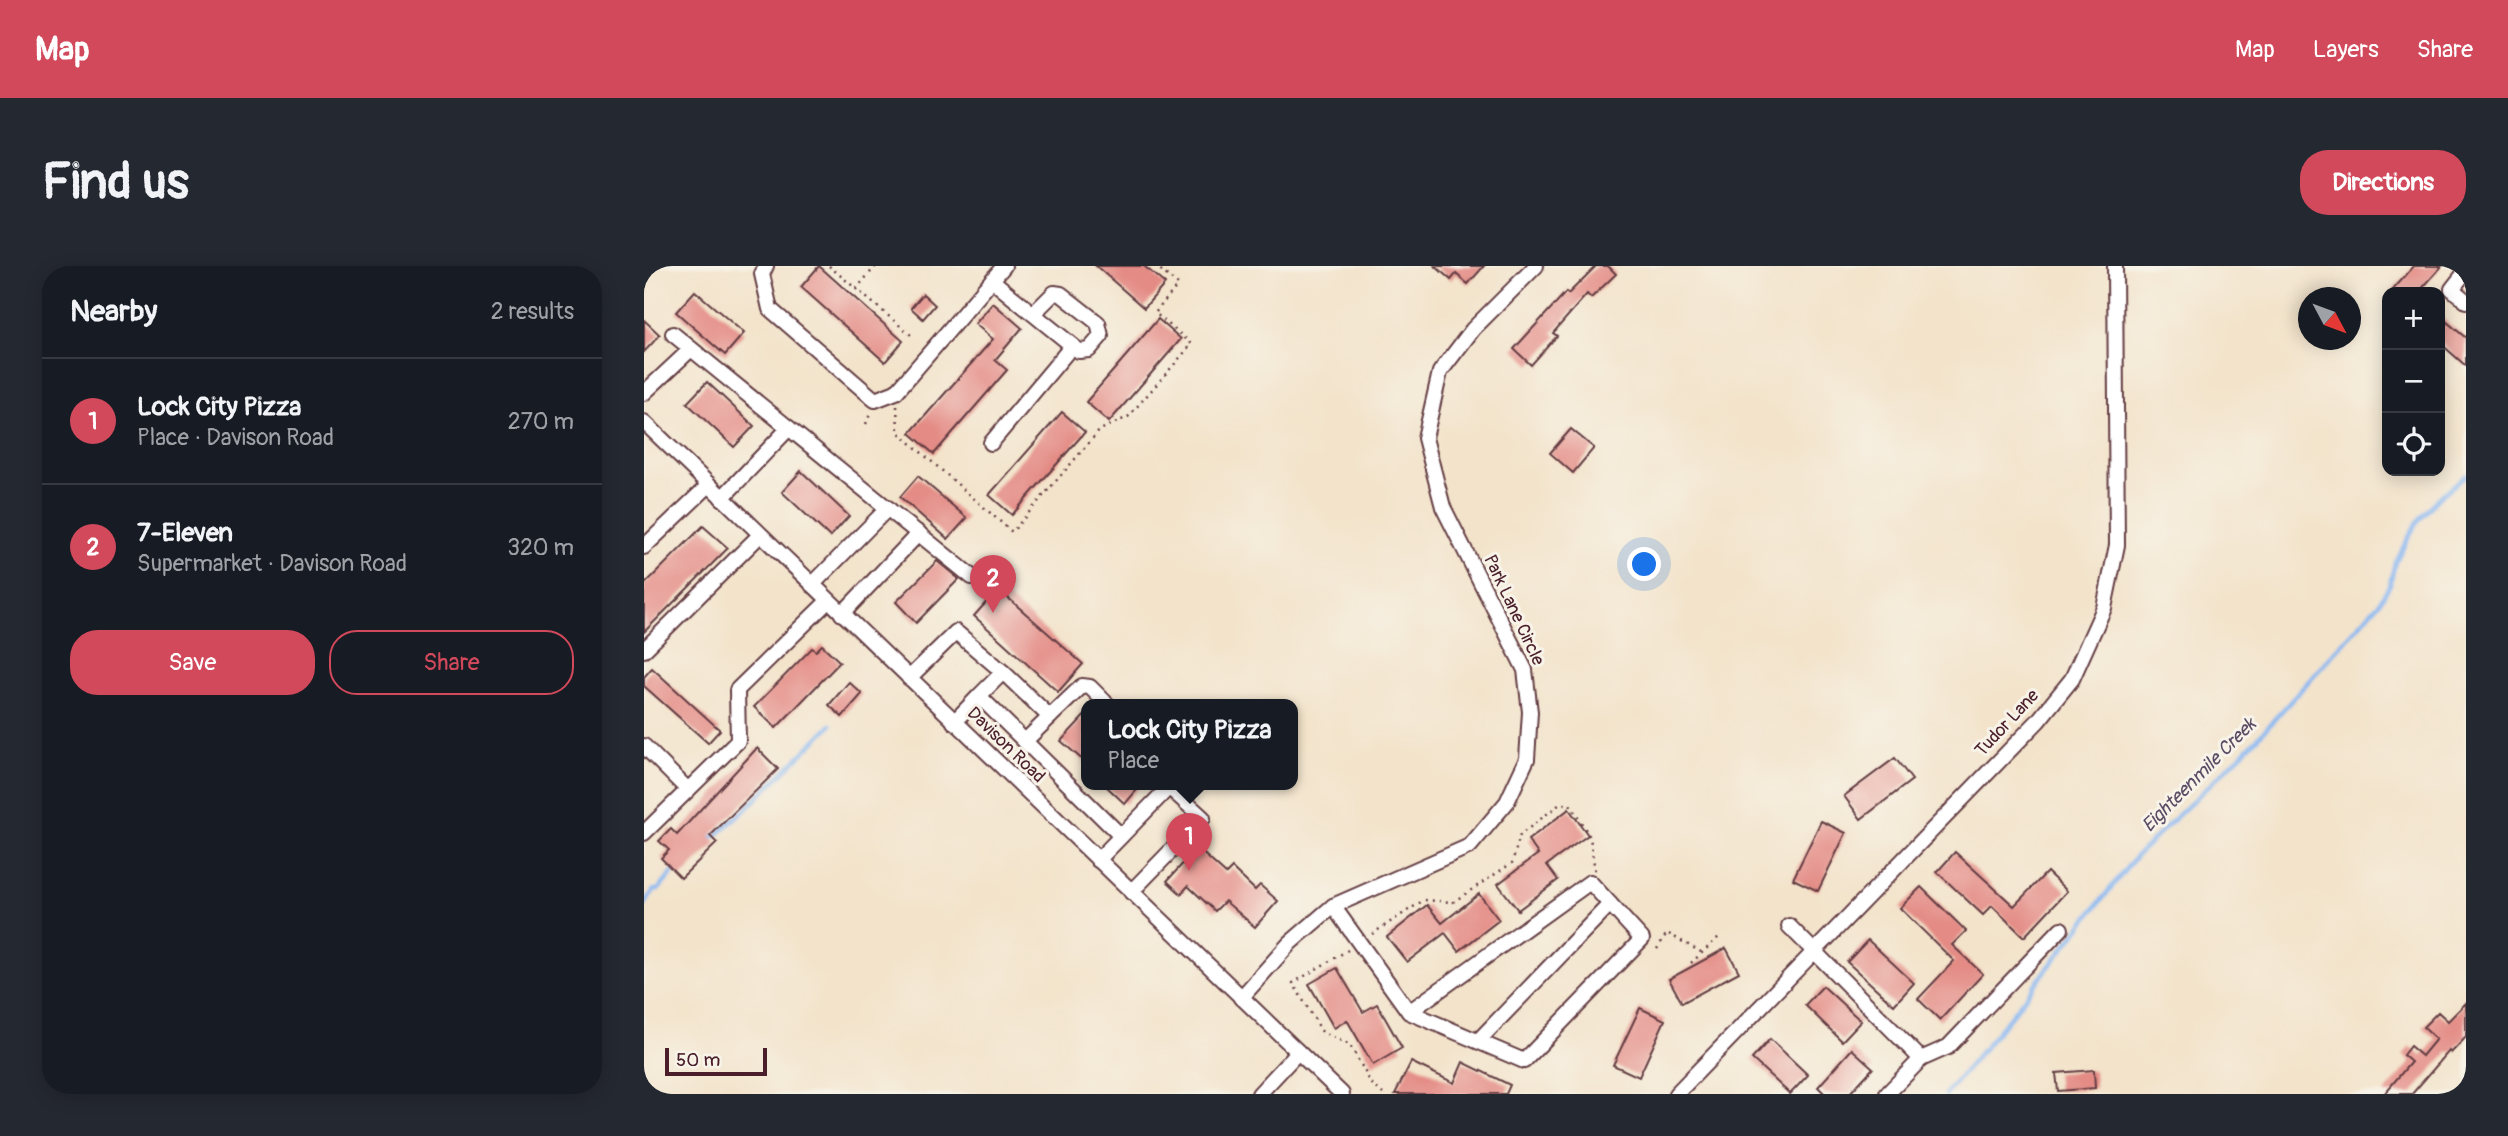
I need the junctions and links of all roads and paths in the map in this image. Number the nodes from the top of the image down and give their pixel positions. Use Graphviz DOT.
graph roads {
  1 [pos="766,266"];
  2 [pos="829,266"];
  3 [pos="876,266"];
  4 [pos="1004,266"];
  5 [pos="1536,266"];
  6 [pos="2115,266"];
  7 [pos="2466,271"];
  8 [pos="992,280"];
  9 [pos="856,289"];
  10 [pos="2466,301"];
  11 [pos="1033,314"];
  12 [pos="673,334"];
  13 [pos="911,335"];
  14 [pos="1072,346"];
  15 [pos="691,349"];
  16 [pos="644,393"];
  17 [pos="644,422"];
  18 [pos="789,428"];
  19 [pos="991,443"];
  20 [pos="709,485"];
  21 [pos="722,498"];
  22 [pos="888,508"];
  23 [pos="919,533"];
  24 [pos="760,535"];
  25 [pos="644,547"];
  26 [pos="972,577"];
  27 [pos="812,585"];
  28 [pos="828,601"];
  29 [pos="842,614"];
  30 [pos="644,650"];
  31 [pos="1003,671"];
  32 [pos="909,678"];
  33 [pos="979,696"];
  34 [pos="1102,699"];
  35 [pos="1050,716"];
  36 [pos="954,722"];
  37 [pos="1025,741"];
  38 [pos="644,746"];
  39 [pos="688,790"];
  40 [pos="1166,790"];
  41 [pos="1172,790"];
  42 [pos="644,833"];
  43 [pos="1121,836"];
  44 [pos="1098,860"];
  45 [pos="1595,871"];
  46 [pos="1131,892"];
  47 [pos="1609,904"];
  48 [pos="1333,906"];
  49 [pos="1789,926"];
  50 [pos="2061,929"];
  51 [pos="1720,936"];
  52 [pos="1359,943"];
  53 [pos="1657,949"];
  54 [pos="1702,952"];
  55 [pos="1814,952"];
  56 [pos="1691,963"];
  57 [pos="1241,998"];
  58 [pos="1409,1012"];
  59 [pos="1478,1041"];
  60 [pos="1298,1052"];
  61 [pos="1921,1059"];
  62 [pos="1259,1094"];
  63 [pos="1342,1094"];
  64 [pos="1382,1094"];
  65 [pos="1676,1094"];
  66 [pos="1887,1094"];
  1 -- 8 [label="street"];
  2 -- 9 [label="path"];
  3 -- 9 [label="path"];
  4 -- 8 [label="street"];
  5 -- 48 [label="street, Park Lane Circle"];
  6 -- 55 [label="street, Tudor Lane"];
  7 -- 10 [label="street"];
  8 -- 11 [label="street"];
  9 -- 13 [label="path"];
  11 -- 14 [label="street"];
  11 -- 14 [label="street"];
  12 -- 15 [label="street"];
  14 -- 19 [label="street"];
  15 -- 16 [label="street"];
  15 -- 18 [label="street"];
  17 -- 20 [label="street, Davison Road"];
  18 -- 21 [label="street"];
  18 -- 22 [label="street"];
  20 -- 21 [label="street, Davison Road"];
  20 -- 25 [label="street"];
  21 -- 24 [label="street, Davison Road"];
  22 -- 23 [label="street"];
  22 -- 27 [label="street"];
  23 -- 26 [label="street"];
  23 -- 29 [label="street"];
  24 -- 27 [label="street, Davison Road"];
  24 -- 30 [label="street"];
  27 -- 28 [label="street, Davison Road"];
  28 -- 29 [label="street, Davison Road"];
  28 -- 39 [label="street"];
  29 -- 32 [label="street, Davison Road"];
  31 -- 32 [label="street"];
  31 -- 33 [label="street"];
  31 -- 35 [label="street"];
  32 -- 36 [label="street, Davison Road"];
  33 -- 36 [label="street"];
  33 -- 37 [label="street"];
  34 -- 35 [label="street"];
  35 -- 37 [label="street"];
  36 -- 44 [label="street, Davison Road"];
  37 -- 43 [label="street"];
  38 -- 39 [label="street"];
  39 -- 42 [label="street"];
  40 -- 43 [label="street"];
  41 -- 46 [label="street"];
  43 -- 44 [label="street"];
  44 -- 46 [label="street, Davison Road"];
  45 -- 52 [label="path"];
  46 -- 57 [label="street, Davison Road"];
  47 -- 58 [label="street"];
  47 -- 59 [label="street"];
  47 -- 59 [label="street"];
  48 -- 52 [label="street"];
  48 -- 57 [label="street, Park Lane Circle"];
  49 -- 55 [label="street"];
  50 -- 61 [label="street"];
  51 -- 54 [label="path"];
  52 -- 58 [label="street"];
  52 -- 64 [label="path"];
  53 -- 54 [label="path"];
  54 -- 56 [label="path"];
  55 -- 61 [label="street"];
  55 -- 65 [label="street, Tudor Lane"];
  57 -- 60 [label="street, Davison Road"];
  58 -- 59 [label="street"];
  60 -- 62 [label="street"];
  60 -- 63 [label="street, Davison Road"];
  61 -- 66 [label="street"];
}
